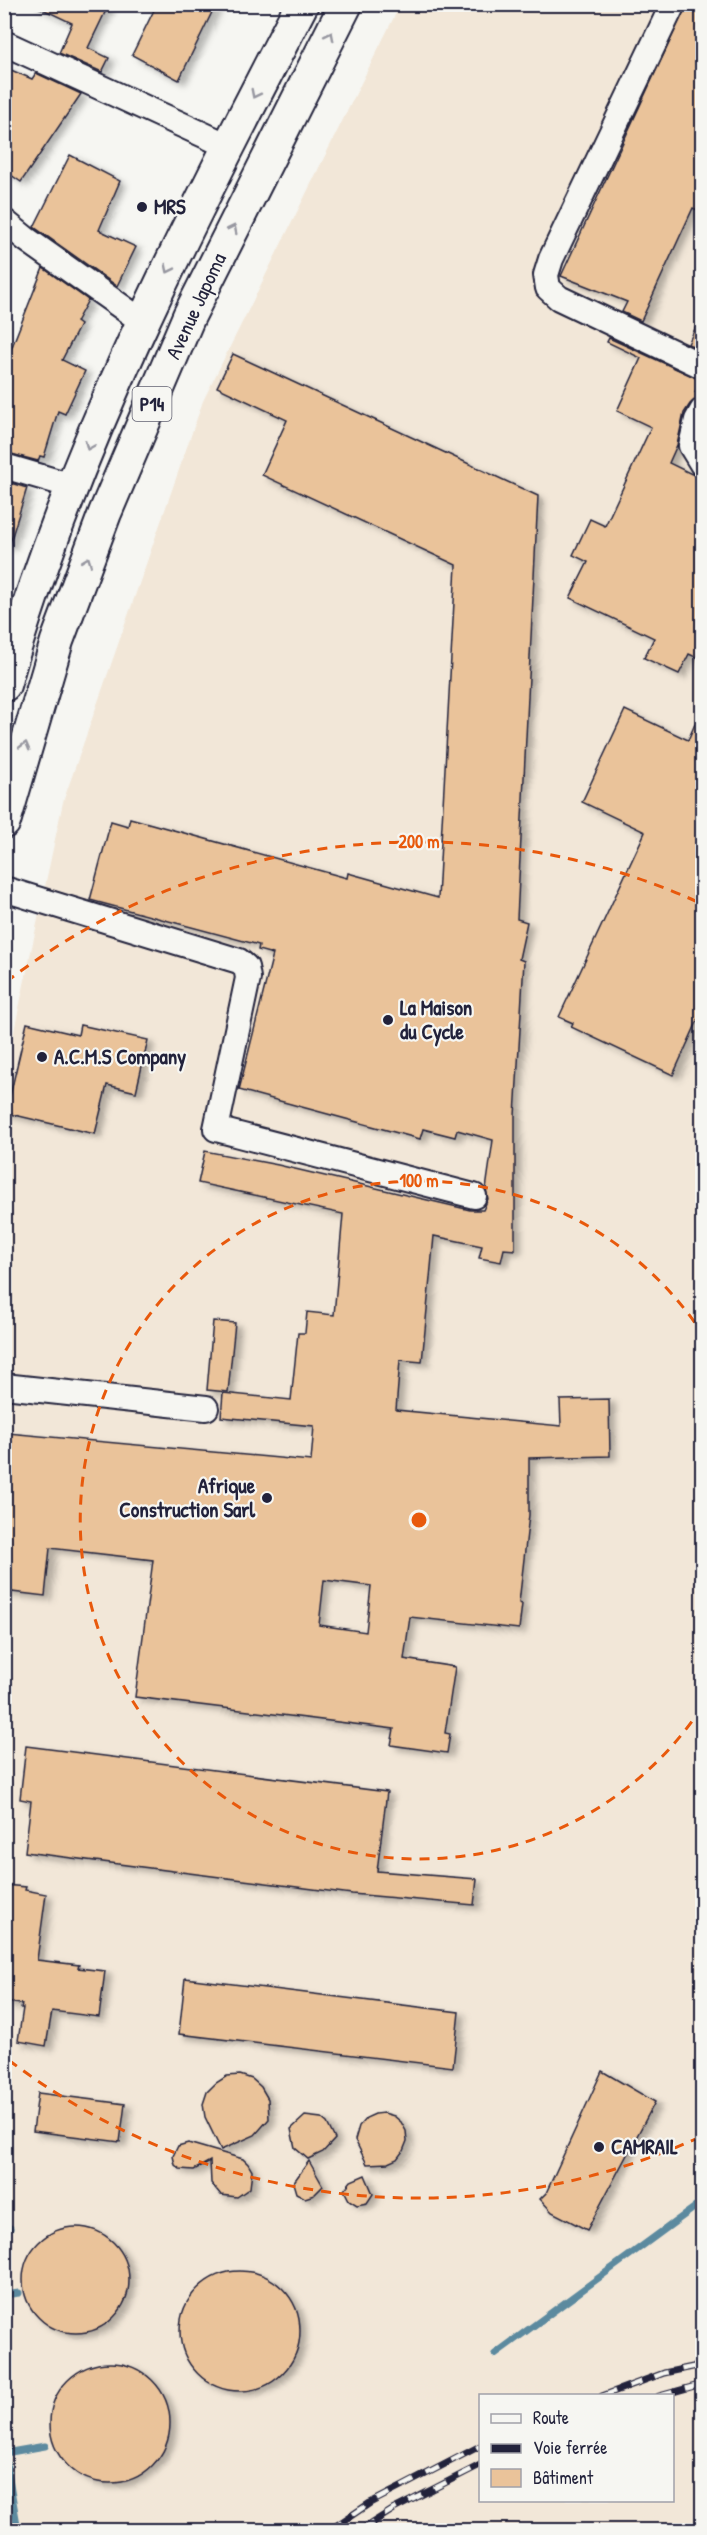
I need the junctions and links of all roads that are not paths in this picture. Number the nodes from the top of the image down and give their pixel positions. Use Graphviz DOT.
graph roads {
  1 [pos="302,4"];
  2 [pos="346,4"];
  3 [pos="673,4"];
  4 [pos="4,44"];
  5 [pos="277,51"];
  6 [pos="314,68"];
  7 [pos="228,146"];
  8 [pos="4,221"];
  9 [pos="149,310"];
  10 [pos="189,316"];
  11 [pos="702,366"];
  12 [pos="702,411"];
  13 [pos="702,464"];
  14 [pos="4,466"];
  15 [pos="72,486"];
  16 [pos="11,635"];
  17 [pos="4,685"];
  18 [pos="4,822"];
  19 [pos="4,889"];
  20 [pos="474,1196"];
  21 [pos="4,1386"];
  22 [pos="207,1408"];
  1 -- 5 [label="main road, Avenue Japoma / P14"];
  6 -- 2 [label="main road, Avenue Japoma / P14, one-way"];
  3 -- 11 [label="street"];
  4 -- 7 [label="street"];
  5 -- 6 [label="main road"];
  5 -- 7 [label="main road, Avenue Japoma / P14, one-way"];
  10 -- 6 [label="main road, Avenue Japoma / P14, one-way"];
  7 -- 9 [label="main road, Avenue Japoma / P14, one-way"];
  8 -- 9 [label="street"];
  9 -- 10 [label="main road"];
  9 -- 15 [label="main road, Avenue Japoma / P14, one-way"];
  18 -- 10 [label="main road, Avenue Japoma / P14, one-way"];
  12 -- 13 [label="street"];
  14 -- 15 [label="street"];
  15 -- 16 [label="main road, Avenue Japoma / P14"];
  16 -- 17 [label="main road, Avenue Japoma / P14"];
  19 -- 20 [label="street"];
  21 -- 22 [label="street"];
}
